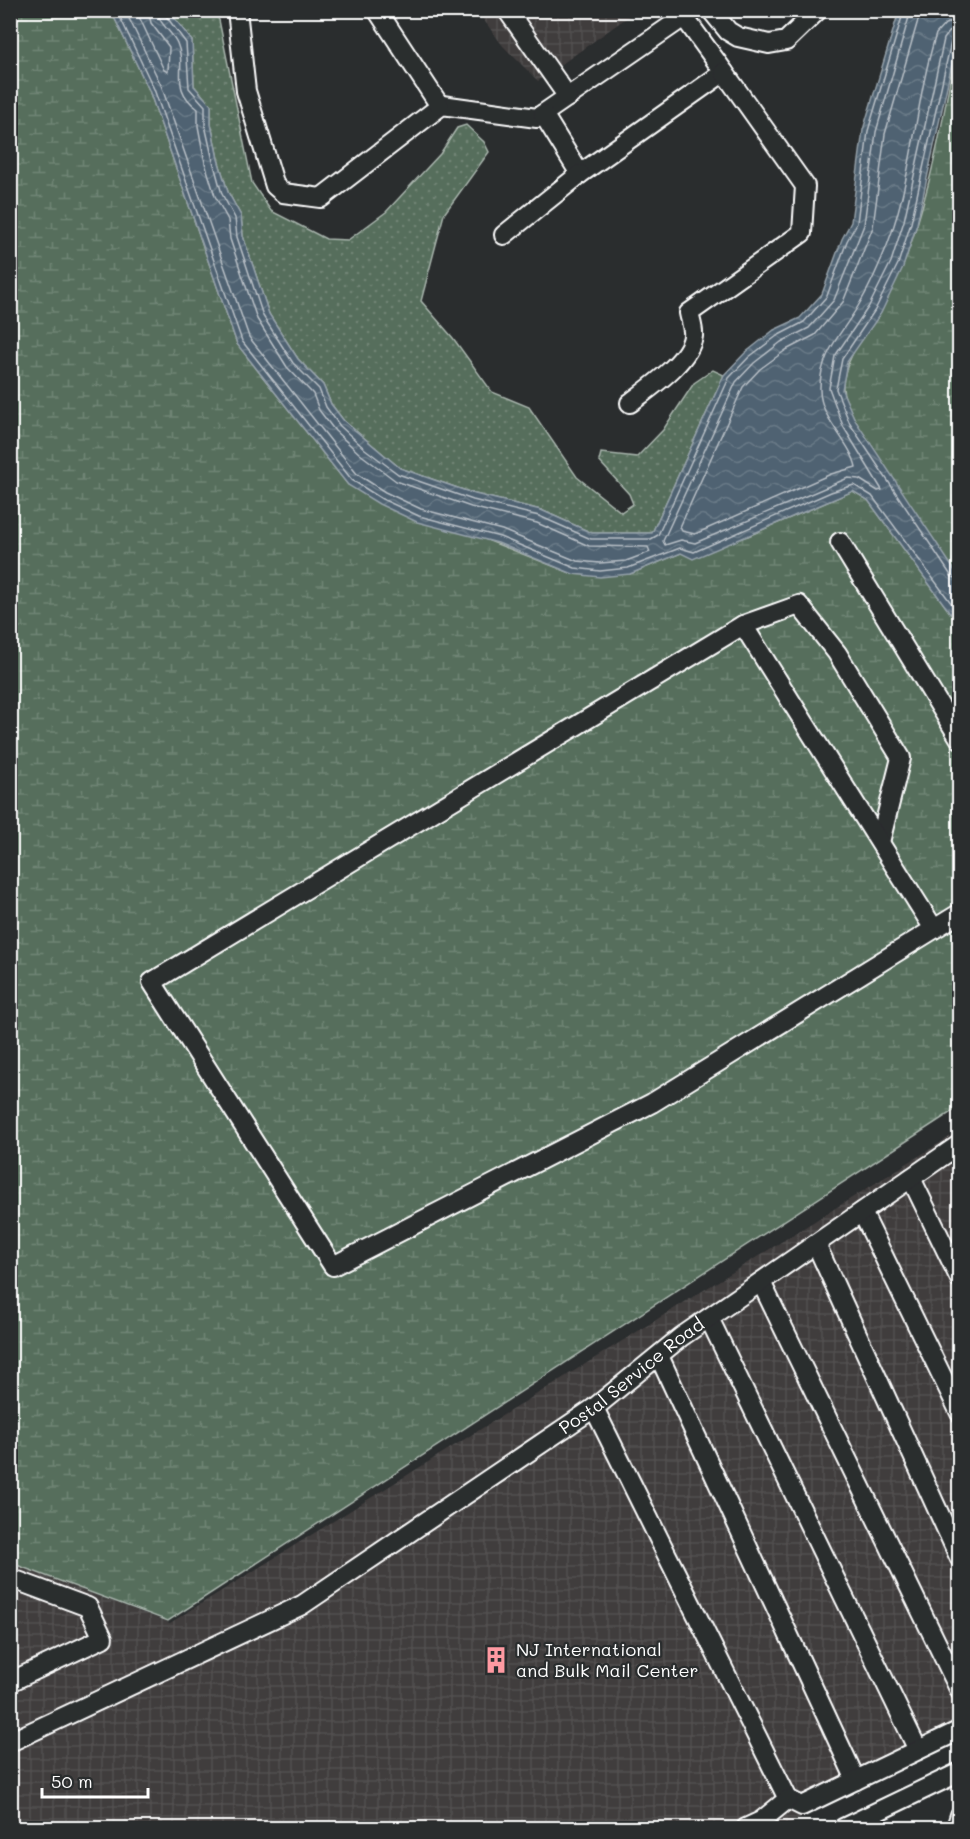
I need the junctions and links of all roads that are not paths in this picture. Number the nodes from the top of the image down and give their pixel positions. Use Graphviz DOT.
graph roads {
  1 [pos="237,10"];
  2 [pos="377,10"];
  3 [pos="507,10"];
  4 [pos="711,10"];
  5 [pos="818,10"];
  6 [pos="686,13"];
  7 [pos="724,72"];
  8 [pos="568,97"];
  9 [pos="440,106"];
  10 [pos="540,116"];
  11 [pos="580,174"];
  12 [pos="504,235"];
  13 [pos="630,403"];
  14 [pos="840,542"];
  15 [pos="743,625"];
  16 [pos="960,739"];
  17 [pos="880,842"];
  18 [pos="960,913"];
  19 [pos="934,929"];
  20 [pos="960,1144"];
  21 [pos="911,1178"];
  22 [pos="862,1212"];
  23 [pos="816,1244"];
  24 [pos="960,1279"];
  25 [pos="761,1282"];
  26 [pos="709,1318"];
  27 [pos="659,1356"];
  28 [pos="594,1408"];
  29 [pos="960,1413"];
  30 [pos="960,1559"];
  31 [pos="10,1578"];
  32 [pos="10,1682"];
  33 [pos="960,1691"];
  34 [pos="960,1730"];
  35 [pos="10,1742"];
  36 [pos="918,1750"];
  37 [pos="960,1772"];
  38 [pos="856,1780"];
  39 [pos="788,1799"];
  40 [pos="960,1815"];
  41 [pos="746,1828"];
  42 [pos="843,1828"];
  43 [pos="956,1828"];
  1 -- 9 [label="street"];
  2 -- 9 [label="street"];
  3 -- 8 [label="street"];
  4 -- 5 [label="street"];
  6 -- 7 [label="street"];
  6 -- 8 [label="street"];
  7 -- 11 [label="street"];
  7 -- 13 [label="street"];
  8 -- 10 [label="street"];
  9 -- 10 [label="street"];
  10 -- 11 [label="street"];
  11 -- 12 [label="street"];
  14 -- 16 [label="street"];
  15 -- 17 [label="street"];
  15 -- 17 [label="street"];
  15 -- 19 [label="street"];
  17 -- 19 [label="street"];
  18 -- 19 [label="street"];
  20 -- 21 [label="street, Postal Service Road"];
  21 -- 22 [label="street, Postal Service Road"];
  21 -- 24 [label="street"];
  22 -- 23 [label="street, Postal Service Road"];
  22 -- 29 [label="street"];
  23 -- 25 [label="street, Postal Service Road"];
  23 -- 30 [label="street"];
  25 -- 26 [label="street, Postal Service Road"];
  25 -- 33 [label="street"];
  26 -- 27 [label="street, Postal Service Road"];
  26 -- 36 [label="street"];
  27 -- 28 [label="street, Postal Service Road"];
  27 -- 38 [label="street"];
  28 -- 35 [label="street, Postal Service Road"];
  28 -- 39 [label="street"];
  31 -- 32 [label="street"];
  34 -- 36 [label="street"];
  36 -- 38 [label="street"];
  37 -- 42 [label="street"];
  38 -- 39 [label="street"];
  39 -- 41 [label="street"];
  40 -- 43 [label="street"];
}
